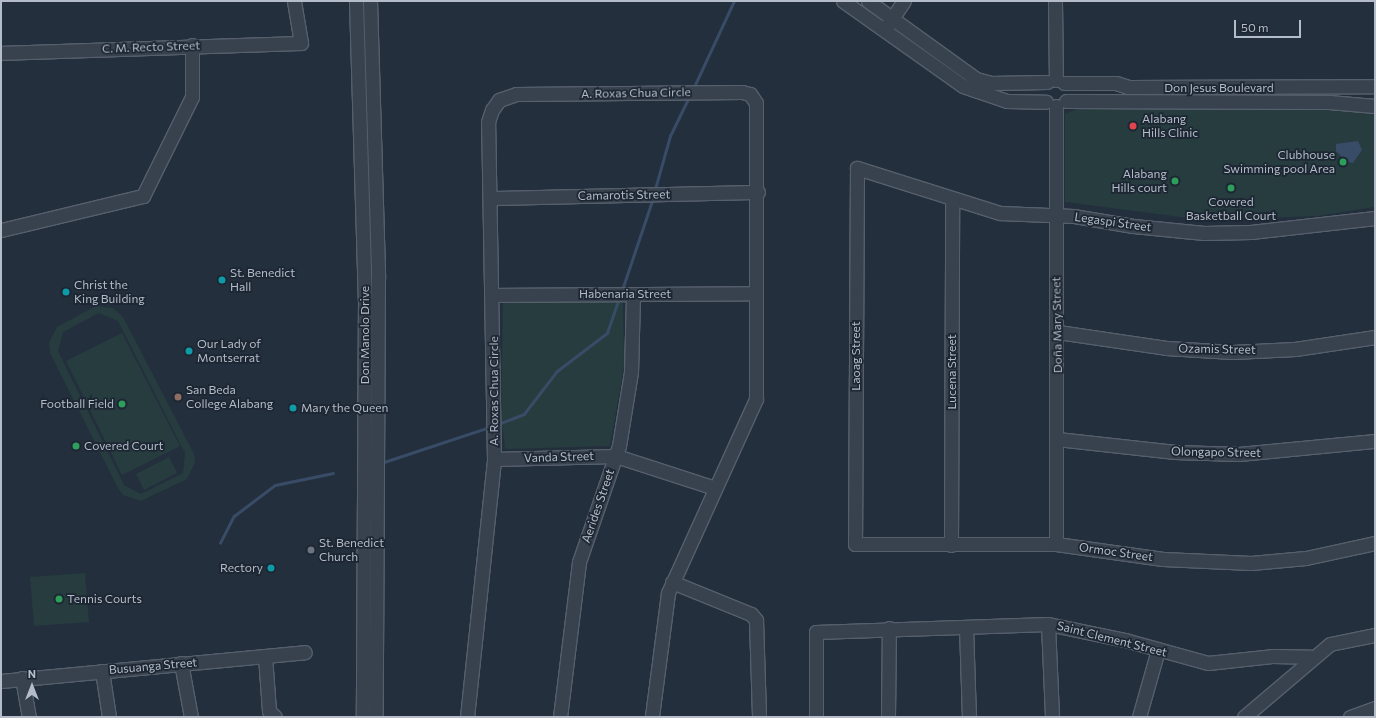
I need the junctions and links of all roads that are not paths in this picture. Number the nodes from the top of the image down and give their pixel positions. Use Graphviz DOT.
graph roads {
  1 [pos="294,1"];
  2 [pos="356,1"];
  3 [pos="370,1"];
  4 [pos="843,1"];
  5 [pos="868,1"];
  6 [pos="904,1"];
  7 [pos="1055,1"];
  8 [pos="888,24"];
  9 [pos="192,45"];
  10 [pos="1,53"];
  11 [pos="1056,82"];
  12 [pos="991,83"];
  13 [pos="1375,86"];
  14 [pos="1329,88"];
  15 [pos="1128,93"];
  16 [pos="989,96"];
  17 [pos="1329,102"];
  18 [pos="1056,103"];
  19 [pos="1375,106"];
  20 [pos="857,168"];
  21 [pos="758,192"];
  22 [pos="491,198"];
  23 [pos="952,199"];
  24 [pos="1054,217"];
  25 [pos="1375,218"];
  26 [pos="362,224"];
  27 [pos="377,224"];
  28 [pos="1,230"];
  29 [pos="756,293"];
  30 [pos="494,295"];
  31 [pos="625,295"];
  32 [pos="1058,332"];
  33 [pos="1375,337"];
  34 [pos="372,363"];
  35 [pos="1058,438"];
  36 [pos="1375,441"];
  37 [pos="616,456"];
  38 [pos="494,460"];
  39 [pos="715,488"];
  40 [pos="1375,543"];
  41 [pos="855,544"];
  42 [pos="1056,544"];
  43 [pos="951,545"];
  44 [pos="672,582"];
  45 [pos="365,624"];
  46 [pos="1048,624"];
  47 [pos="966,627"];
  48 [pos="378,628"];
  49 [pos="889,628"];
  50 [pos="1375,635"];
  51 [pos="1158,650"];
  52 [pos="305,652"];
  53 [pos="264,656"];
  54 [pos="1311,657"];
  55 [pos="181,663"];
  56 [pos="102,671"];
  57 [pos="22,678"];
  58 [pos="1,681"];
  59 [pos="1375,708"];
  60 [pos="1354,716"];
  61 [pos="29,717"];
  62 [pos="110,717"];
  63 [pos="191,717"];
  64 [pos="275,717"];
  65 [pos="363,717"];
  66 [pos="376,717"];
  67 [pos="468,717"];
  68 [pos="560,717"];
  69 [pos="652,717"];
  70 [pos="759,717"];
  71 [pos="816,717"];
  72 [pos="888,717"];
  73 [pos="969,717"];
  74 [pos="1052,717"];
  75 [pos="1139,717"];
  76 [pos="1244,717"];
  1 -- 9 [label="street, C. M. Recto Street"];
  2 -- 26 [label="street, Don Manolo Drive"];
  3 -- 27 [label="street, Don Manolo Drive"];
  4 -- 8 [label="street, Don Jesus Boulevard"];
  5 -- 8 [label="street, Don Jesus Boulevard"];
  6 -- 8 [label="street"];
  7 -- 11 [label="street"];
  8 -- 12 [label="street, Don Jesus Boulevard"];
  8 -- 16 [label="street, Don Jesus Boulevard"];
  9 -- 10 [label="street, C. M. Recto Street"];
  9 -- 28 [label="street"];
  11 -- 12 [label="street, Don Jesus Boulevard"];
  11 -- 15 [label="street, Don Jesus Boulevard"];
  11 -- 18 [label="street"];
  11 -- 18 [label="street"];
  12 -- 16 [label="street"];
  13 -- 14 [label="street, Don Jesus Boulevard"];
  14 -- 15 [label="street, Don Jesus Boulevard"];
  14 -- 17 [label="street"];
  15 -- 17 [label="street, Don Jesus Boulevard"];
  15 -- 18 [label="street, Don Jesus Boulevard"];
  16 -- 18 [label="street, Don Jesus Boulevard"];
  17 -- 19 [label="street, Don Jesus Boulevard"];
  18 -- 24 [label="street, Doña Mary Street"];
  20 -- 23 [label="street, Legaspi Street"];
  20 -- 41 [label="street, Laoag Street"];
  21 -- 22 [label="street, Camarotis Street"];
  21 -- 22 [label="street, A. Roxas Chua Circle"];
  21 -- 29 [label="street, A. Roxas Chua Circle"];
  22 -- 30 [label="street, A. Roxas Chua Circle"];
  23 -- 24 [label="street, Legaspi Street"];
  23 -- 43 [label="street, Lucena Street"];
  24 -- 25 [label="street, Legaspi Street"];
  24 -- 32 [label="street, Doña Mary Street"];
  26 -- 27 [label="street"];
  26 -- 34 [label="street, Don Manolo Drive"];
  27 -- 34 [label="street, Don Manolo Drive"];
  29 -- 31 [label="street, Habenaria Street"];
  29 -- 39 [label="street, A. Roxas Chua Circle"];
  30 -- 31 [label="street, Habenaria Street"];
  30 -- 38 [label="street, A. Roxas Chua Circle"];
  31 -- 37 [label="street, Aerides Street"];
  32 -- 33 [label="street, Ozamis Street"];
  32 -- 35 [label="street, Doña Mary Street"];
  34 -- 45 [label="street, Don Manolo Drive"];
  34 -- 48 [label="street, Don Manolo Drive"];
  35 -- 36 [label="street, Olongapo Street"];
  35 -- 42 [label="street, Doña Mary Street"];
  37 -- 38 [label="street, Vanda Street"];
  37 -- 39 [label="street, Vanda Street"];
  37 -- 68 [label="street, Aerides Street"];
  38 -- 67 [label="street, A. Roxas Chua Circle"];
  39 -- 44 [label="street, A. Roxas Chua Circle"];
  40 -- 42 [label="street, Ormoc Street"];
  41 -- 43 [label="street, Ormoc Street"];
  42 -- 43 [label="street, Ormoc Street"];
  44 -- 69 [label="street, A. Roxas Chua Circle"];
  44 -- 70 [label="street"];
  45 -- 48 [label="street"];
  45 -- 65 [label="street, Don Manolo Drive"];
  46 -- 47 [label="street, Saint Clement Street"];
  46 -- 51 [label="street, Saint Clement Street"];
  46 -- 74 [label="street"];
  47 -- 49 [label="street, Saint Clement Street"];
  47 -- 73 [label="street"];
  48 -- 66 [label="street, Don Manolo Drive"];
  49 -- 71 [label="street, Saint Clement Street"];
  49 -- 72 [label="street"];
  50 -- 54 [label="street"];
  51 -- 54 [label="street, Saint Clement Street"];
  51 -- 75 [label="street"];
  52 -- 53 [label="street, Busuanga Street"];
  53 -- 55 [label="street, Busuanga Street"];
  53 -- 64 [label="street"];
  54 -- 76 [label="street"];
  55 -- 56 [label="street, Busuanga Street"];
  55 -- 63 [label="street"];
  56 -- 57 [label="street, Busuanga Street"];
  56 -- 62 [label="street"];
  57 -- 58 [label="street, Busuanga Street"];
  57 -- 61 [label="street"];
  59 -- 60 [label="street"];
}
